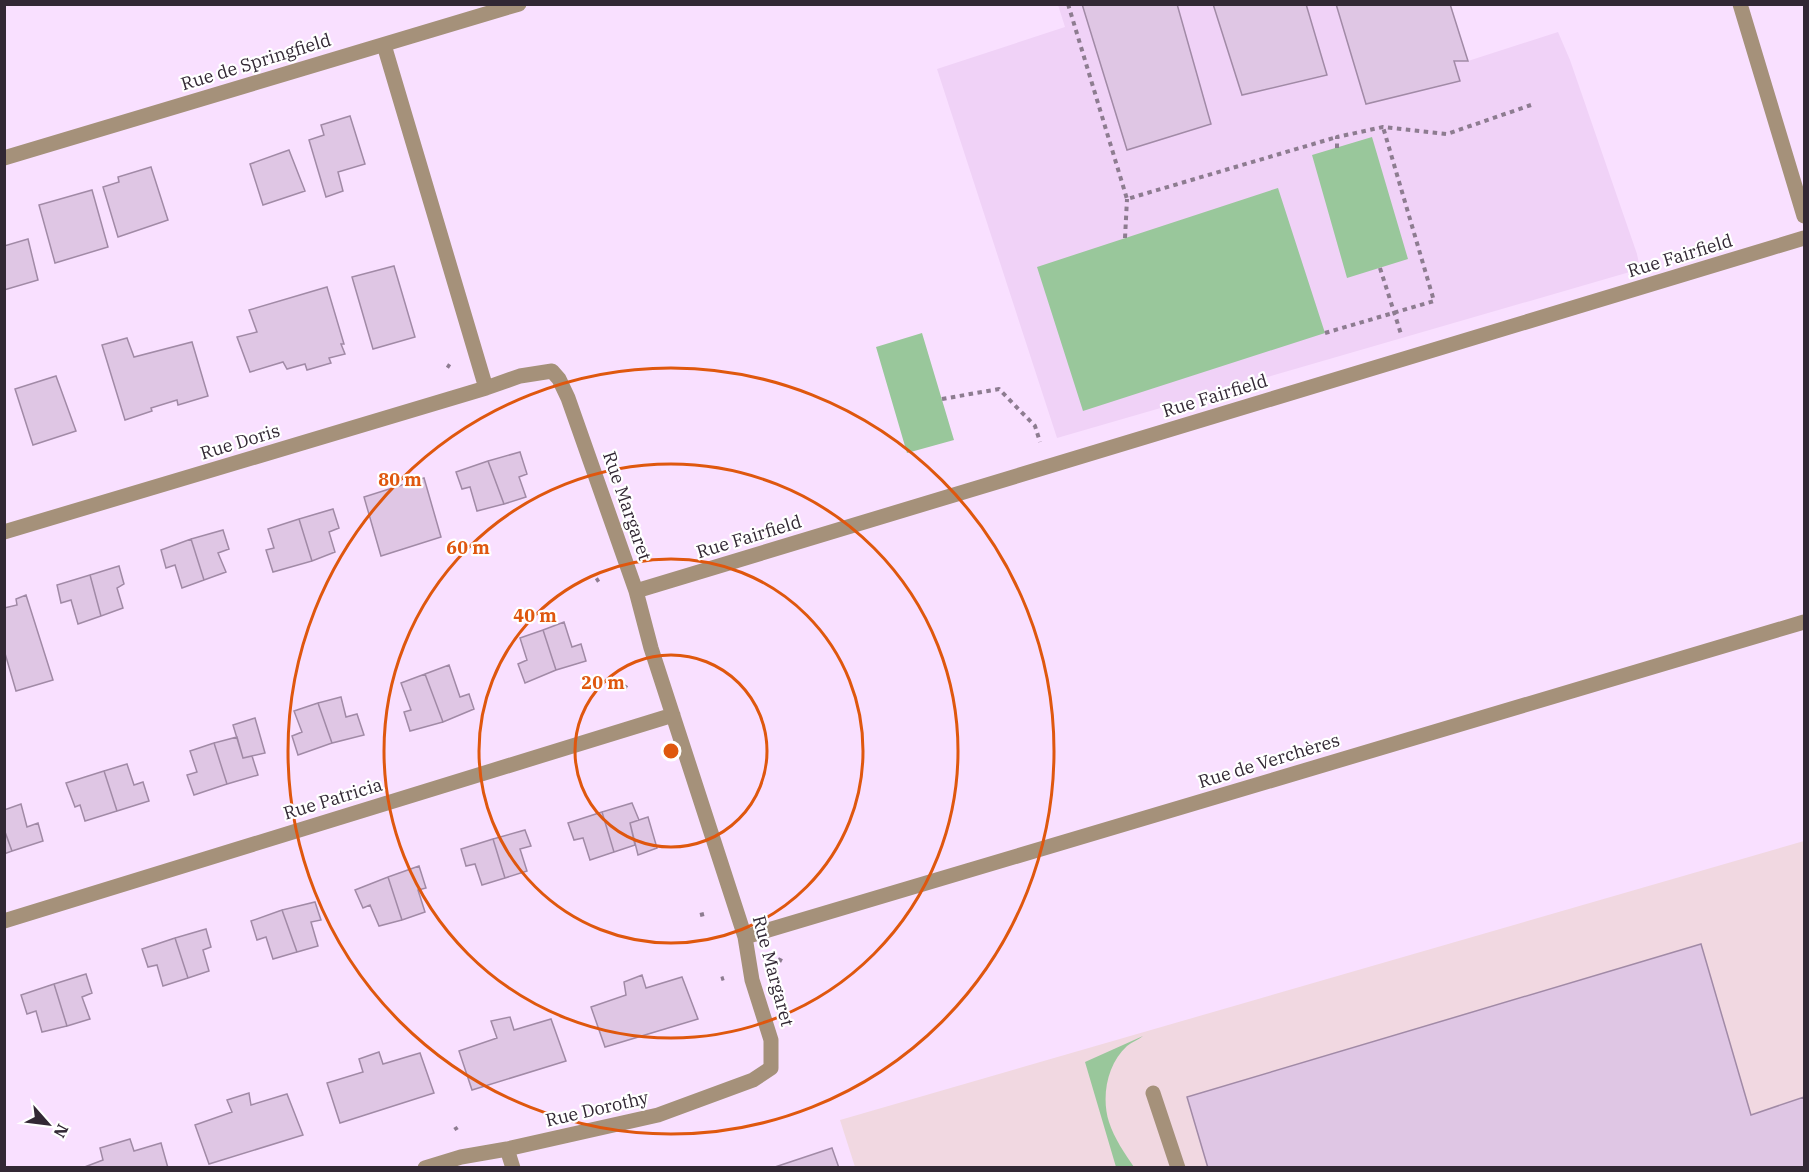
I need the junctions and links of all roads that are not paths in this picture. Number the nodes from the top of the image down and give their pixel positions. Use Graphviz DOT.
graph roads {
  1 [pos="519,4"];
  2 [pos="1740,4"];
  3 [pos="384,45"];
  4 [pos="4,158"];
  5 [pos="1804,216"];
  6 [pos="1804,238"];
  7 [pos="486,388"];
  8 [pos="4,532"];
  9 [pos="636,591"];
  10 [pos="1804,622"];
  11 [pos="673,715"];
  12 [pos="4,921"];
  13 [pos="745,937"];
  14 [pos="771,1068"];
  15 [pos="1153,1093"];
  16 [pos="507,1149"];
  17 [pos="425,1167"];
  18 [pos="513,1167"];
  19 [pos="1178,1167"];
  1 -- 3 [label="street, Rue de Springfield"];
  2 -- 5 [label="street"];
  3 -- 4 [label="street, Rue de Springfield"];
  3 -- 7 [label="street"];
  6 -- 9 [label="street, Rue Fairfield"];
  7 -- 8 [label="street, Rue Doris"];
  7 -- 9 [label="street, Rue Margaret"];
  9 -- 11 [label="street, Rue Margaret"];
  10 -- 13 [label="street, Rue de Verchères"];
  11 -- 12 [label="street, Rue Patricia"];
  11 -- 13 [label="street, Rue Margaret"];
  13 -- 14 [label="street, Rue Margaret"];
  14 -- 16 [label="street, Rue Dorothy"];
  15 -- 19 [label="street"];
  16 -- 17 [label="street, Rue Dorothy"];
  16 -- 18 [label="street"];
}
